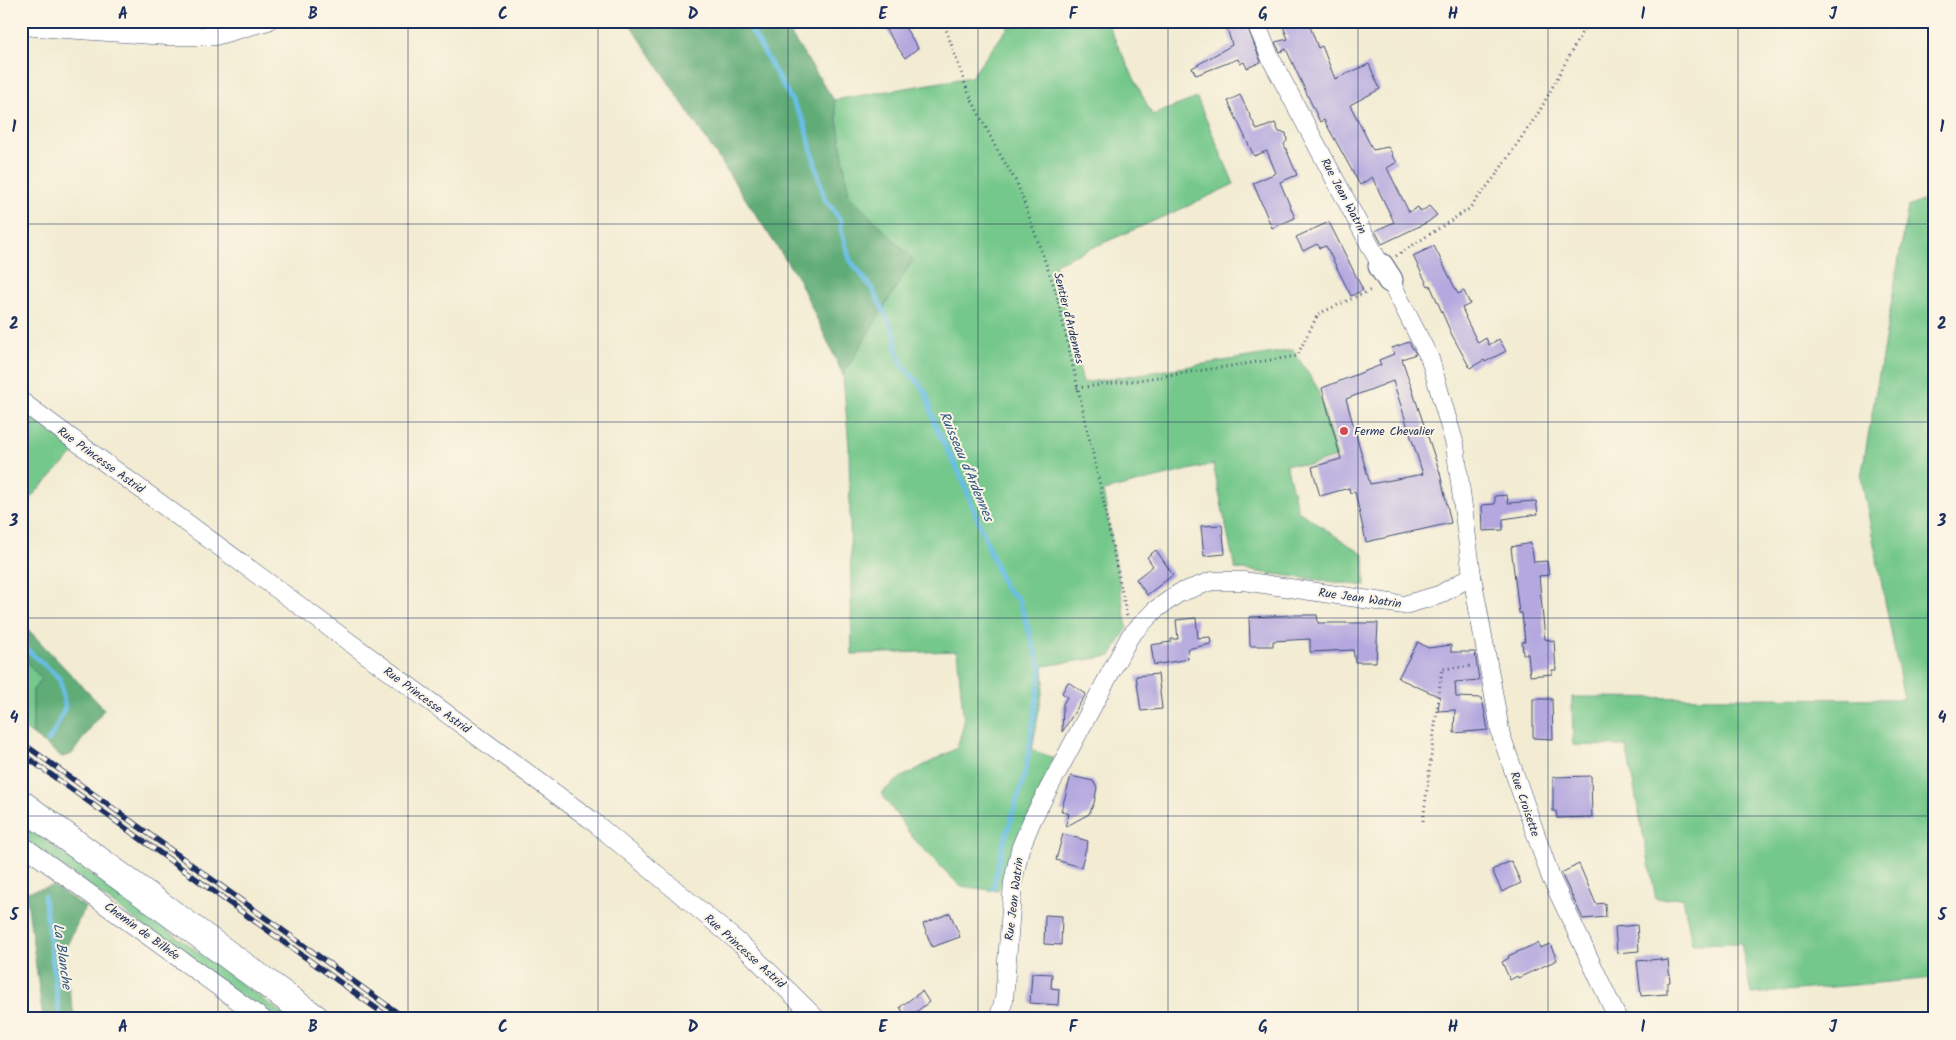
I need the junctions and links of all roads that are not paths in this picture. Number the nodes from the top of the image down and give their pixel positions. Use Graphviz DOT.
graph roads {
  1 [pos="268,21"];
  2 [pos="1254,21"];
  3 [pos="21,26"];
  4 [pos="21,401"];
  5 [pos="1472,576"];
  6 [pos="21,804"];
  7 [pos="21,844"];
  8 [pos="263,1019"];
  9 [pos="316,1019"];
  10 [pos="816,1019"];
  11 [pos="998,1019"];
  12 [pos="1618,1019"];
  1 -- 3 [label="street"];
  2 -- 5 [label="street, Rue Jean Watrin"];
  4 -- 10 [label="street, Rue Princesse Astrid"];
  5 -- 11 [label="street, Rue Jean Watrin"];
  5 -- 12 [label="street, Rue Croisette"];
  6 -- 9 [label="highway"];
  7 -- 8 [label="street, Chemin de Bilhée"];
}
